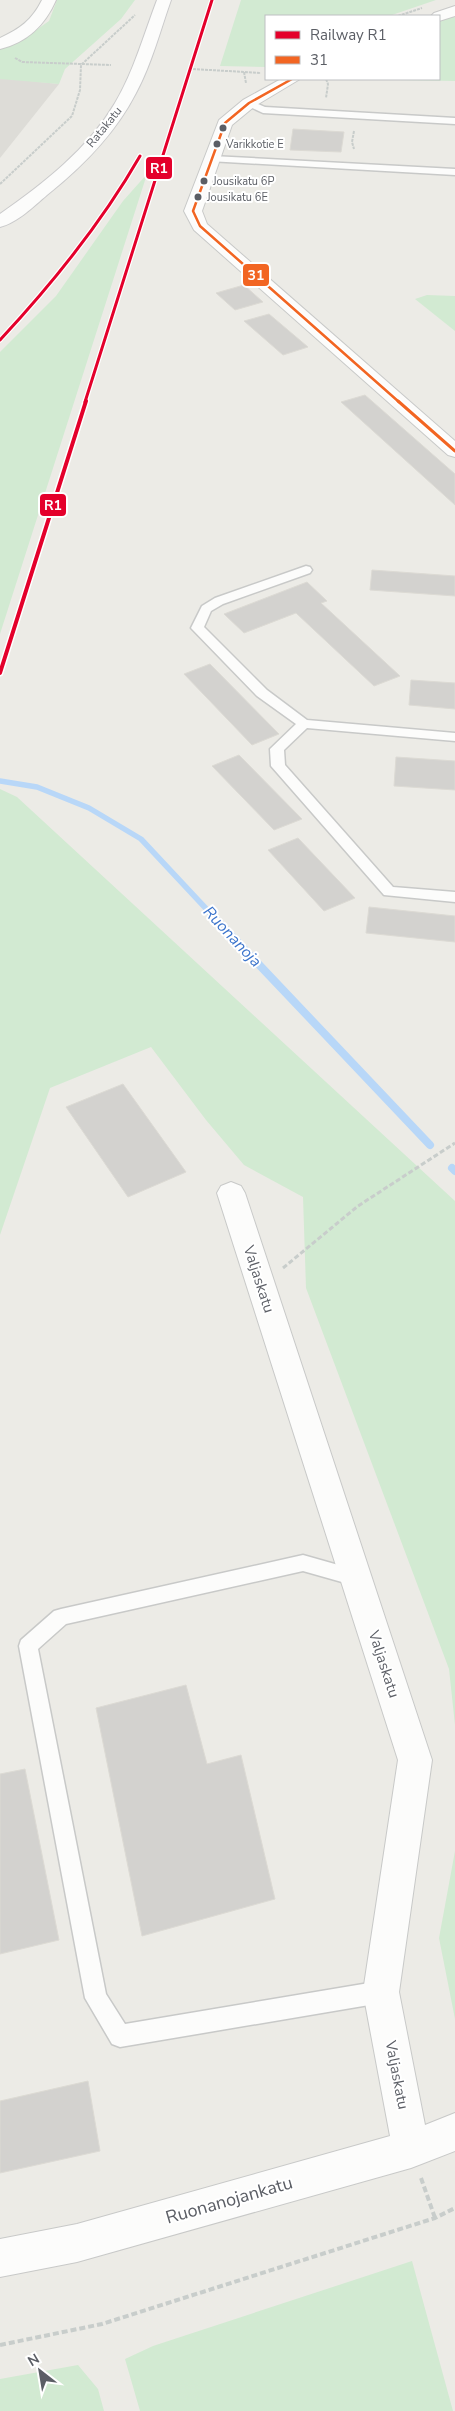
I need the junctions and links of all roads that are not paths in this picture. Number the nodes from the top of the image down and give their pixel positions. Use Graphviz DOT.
graph roads {
  1 [pos="49,0"];
  2 [pos="164,0"];
  3 [pos="455,11"];
  4 [pos="440,16"];
  5 [pos="0,44"];
  6 [pos="290,80"];
  7 [pos="249,103"];
  8 [pos="455,120"];
  9 [pos="212,159"];
  10 [pos="455,172"];
  11 [pos="0,222"];
  12 [pos="455,451"];
  13 [pos="306,570"];
  14 [pos="304,724"];
  15 [pos="455,737"];
  16 [pos="455,897"];
  17 [pos="231,1193"];
  18 [pos="356,1578"];
  19 [pos="381,1992"];
  20 [pos="455,2132"];
  21 [pos="411,2149"];
  22 [pos="0,2258"];
  1 -- 5 [label="street"];
  2 -- 11 [label="street, Ratakatu"];
  3 -- 4 [label="street"];
  6 -- 7 [label="street"];
  7 -- 8 [label="lane"];
  7 -- 9 [label="street"];
  9 -- 10 [label="lane"];
  9 -- 12 [label="street"];
  13 -- 14 [label="lane"];
  14 -- 15 [label="lane"];
  14 -- 16 [label="lane"];
  17 -- 18 [label="street, Valjaskatu"];
  18 -- 19 [label="street, Valjaskatu"];
  18 -- 19 [label="lane"];
  19 -- 21 [label="street, Valjaskatu"];
  20 -- 21 [label="street, Ruonanojankatu"];
  21 -- 22 [label="street, Ruonanojankatu"];
}
